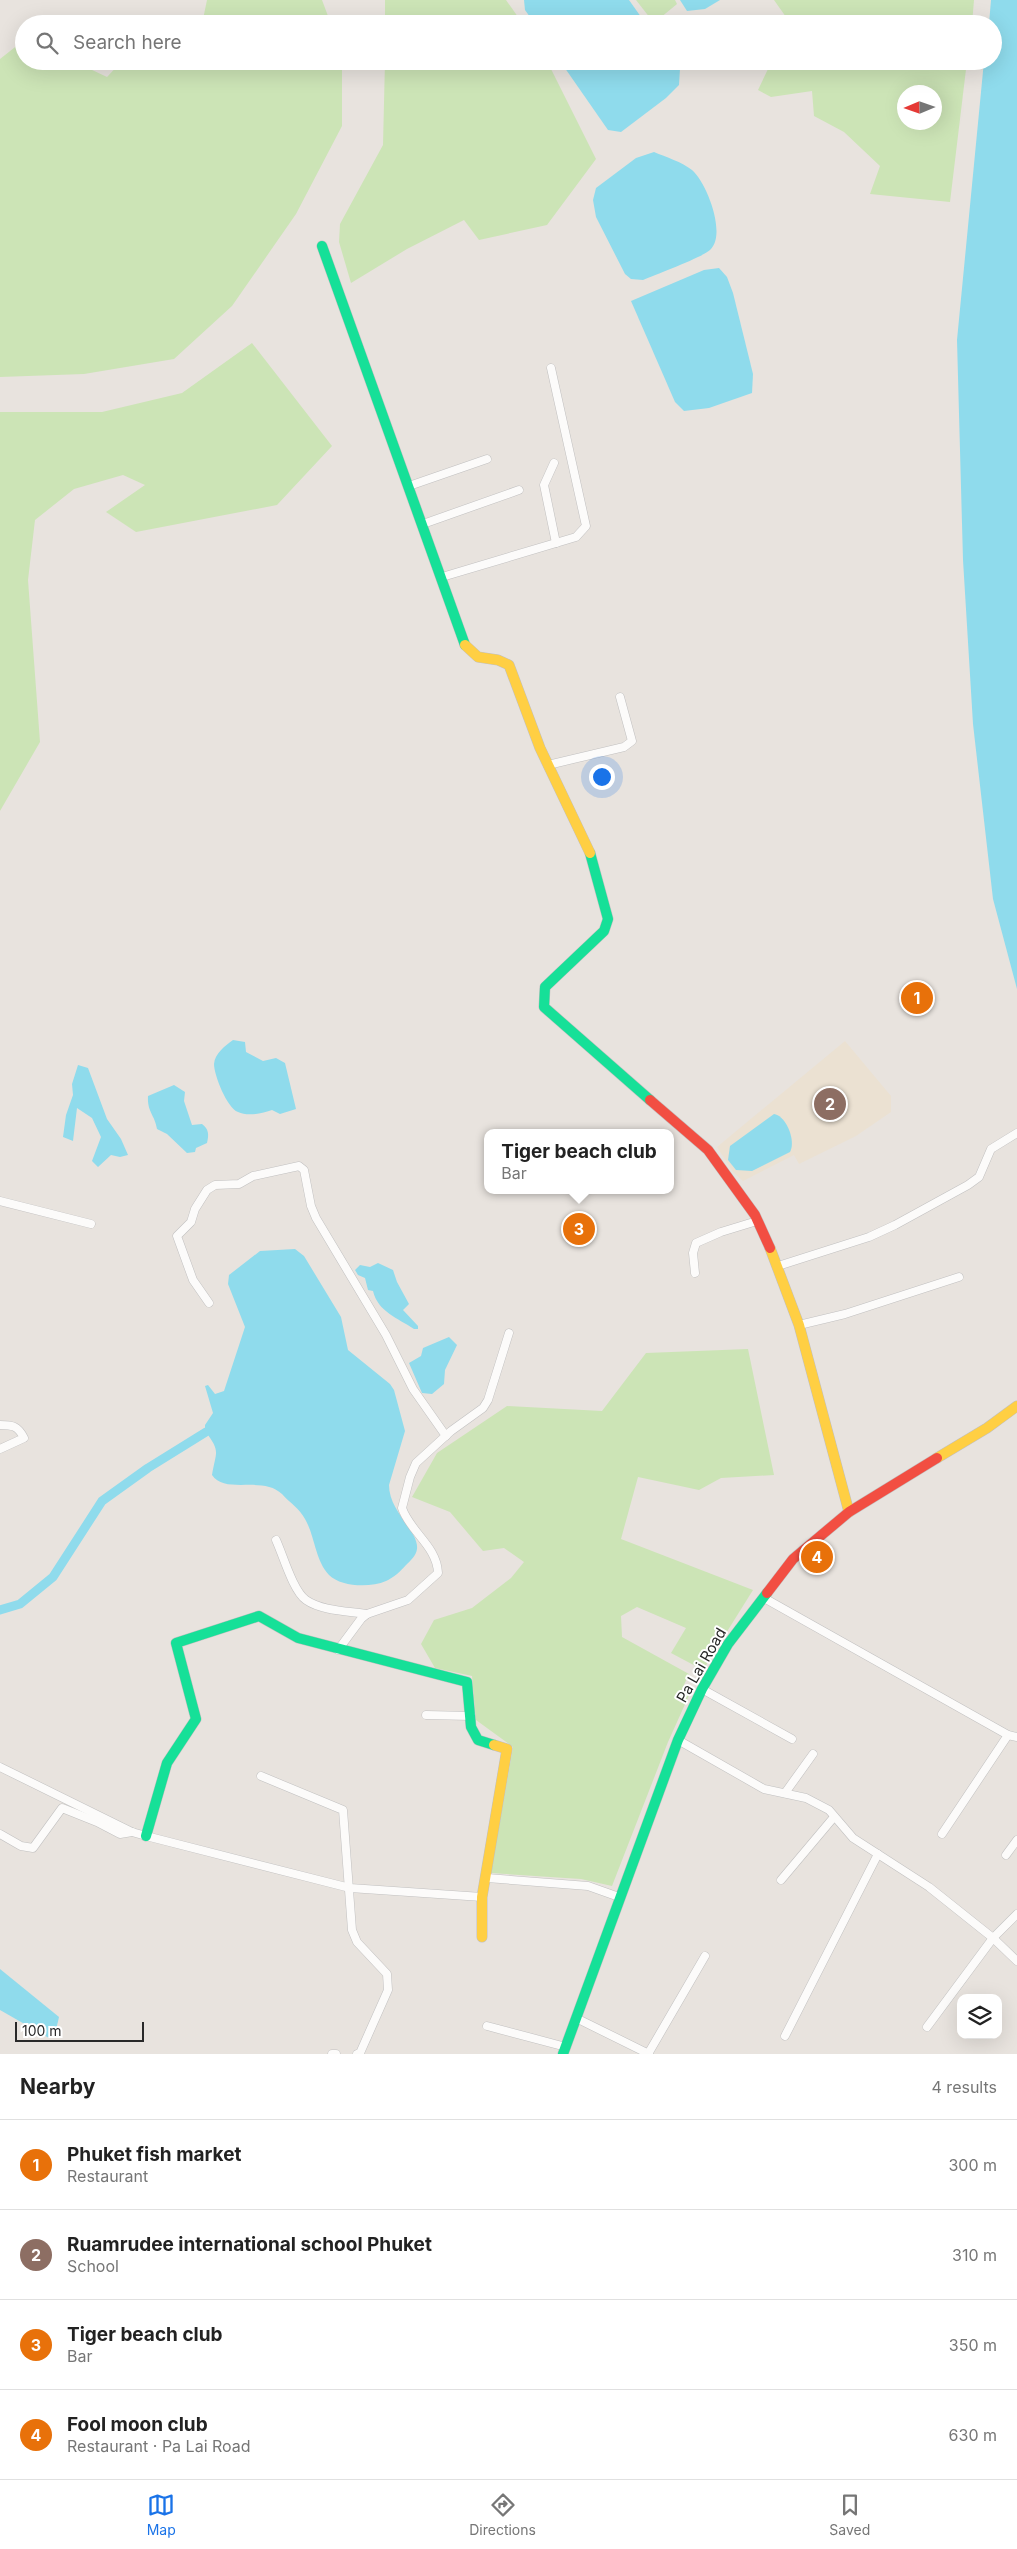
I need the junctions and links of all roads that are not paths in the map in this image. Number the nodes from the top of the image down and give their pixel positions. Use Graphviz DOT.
graph roads {
  1 [pos="322,246"];
  2 [pos="551,368"];
  3 [pos="487,459"];
  4 [pos="554,463"];
  5 [pos="409,486"];
  6 [pos="519,490"];
  7 [pos="423,524"];
  8 [pos="556,543"];
  9 [pos="442,577"];
  10 [pos="620,697"];
  11 [pos="548,765"];
  12 [pos="1017,1133"];
  13 [pos="0,1201"];
  14 [pos="757,1220"];
  15 [pos="91,1224"];
  16 [pos="778,1266"];
  17 [pos="696,1273"];
  18 [pos="959,1277"];
  19 [pos="209,1303"];
  20 [pos="799,1324"];
  21 [pos="509,1333"];
  22 [pos="1017,1406"];
  23 [pos="0,1425"];
  24 [pos="446,1436"];
  25 [pos="0,1449"];
  26 [pos="849,1512"];
  27 [pos="276,1540"];
  28 [pos="764,1598"];
  29 [pos="367,1614"];
  30 [pos="338,1650"];
  31 [pos="702,1689"];
  32 [pos="426,1714"];
  33 [pos="471,1716"];
  34 [pos="1008,1735"];
  35 [pos="1017,1737"];
  36 [pos="678,1740"];
  37 [pos="792,1740"];
  38 [pos="813,1754"];
  39 [pos="0,1767"];
  40 [pos="261,1776"];
  41 [pos="785,1793"];
  42 [pos="834,1817"];
  43 [pos="132,1832"];
  44 [pos="0,1834"];
  45 [pos="942,1834"];
  46 [pos="146,1836"];
  47 [pos="1017,1840"];
  48 [pos="878,1854"];
  49 [pos="1006,1855"];
  50 [pos="486,1878"];
  51 [pos="781,1880"];
  52 [pos="350,1888"];
  53 [pos="482,1897"];
  54 [pos="619,1897"];
  55 [pos="1017,1914"];
  56 [pos="482,1937"];
  57 [pos="993,1938"];
  58 [pos="705,1956"];
  59 [pos="1017,1961"];
  60 [pos="576,2018"];
  61 [pos="487,2026"];
  62 [pos="927,2027"];
  63 [pos="785,2036"];
  64 [pos="565,2050"];
  65 [pos="332,2054"];
  66 [pos="336,2054"];
  67 [pos="357,2054"];
  68 [pos="648,2054"];
  1 -- 5 [label="street"];
  2 -- 8 [label="street"];
  3 -- 5 [label="street"];
  4 -- 8 [label="street"];
  5 -- 7 [label="street"];
  6 -- 7 [label="street"];
  7 -- 9 [label="street"];
  8 -- 9 [label="street"];
  9 -- 11 [label="street"];
  10 -- 11 [label="street"];
  11 -- 14 [label="street"];
  12 -- 16 [label="street"];
  13 -- 15 [label="street"];
  14 -- 16 [label="street"];
  14 -- 17 [label="street"];
  16 -- 20 [label="street"];
  18 -- 20 [label="street"];
  19 -- 24 [label="street"];
  20 -- 26 [label="street"];
  21 -- 24 [label="street"];
  22 -- 26 [label="street, Pa Lai Road"];
  23 -- 25 [label="street"];
  24 -- 29 [label="street"];
  26 -- 28 [label="street, Pa Lai Road"];
  27 -- 29 [label="street"];
  28 -- 31 [label="street, Pa Lai Road"];
  28 -- 34 [label="street"];
  29 -- 30 [label="street"];
  30 -- 33 [label="street"];
  30 -- 46 [label="street"];
  31 -- 36 [label="street, Pa Lai Road"];
  31 -- 37 [label="street"];
  32 -- 33 [label="street"];
  33 -- 50 [label="street"];
  34 -- 35 [label="street"];
  34 -- 45 [label="street"];
  36 -- 41 [label="street"];
  36 -- 54 [label="street, Pa Lai Road"];
  38 -- 41 [label="street"];
  39 -- 43 [label="street"];
  40 -- 52 [label="street"];
  41 -- 42 [label="street"];
  42 -- 48 [label="street"];
  42 -- 51 [label="street"];
  43 -- 44 [label="street"];
  43 -- 46 [label="street"];
  46 -- 52 [label="street"];
  47 -- 49 [label="street"];
  48 -- 57 [label="street"];
  48 -- 63 [label="street"];
  50 -- 53 [label="street"];
  50 -- 54 [label="street"];
  52 -- 53 [label="street"];
  52 -- 67 [label="street"];
  53 -- 56 [label="street"];
  54 -- 60 [label="street, Pa Lai Road"];
  55 -- 57 [label="street"];
  57 -- 59 [label="street"];
  57 -- 62 [label="street"];
  58 -- 68 [label="street"];
  60 -- 64 [label="street, Pa Lai Road"];
  60 -- 68 [label="street"];
  61 -- 64 [label="street"];
  65 -- 66 [label="street"];
}
